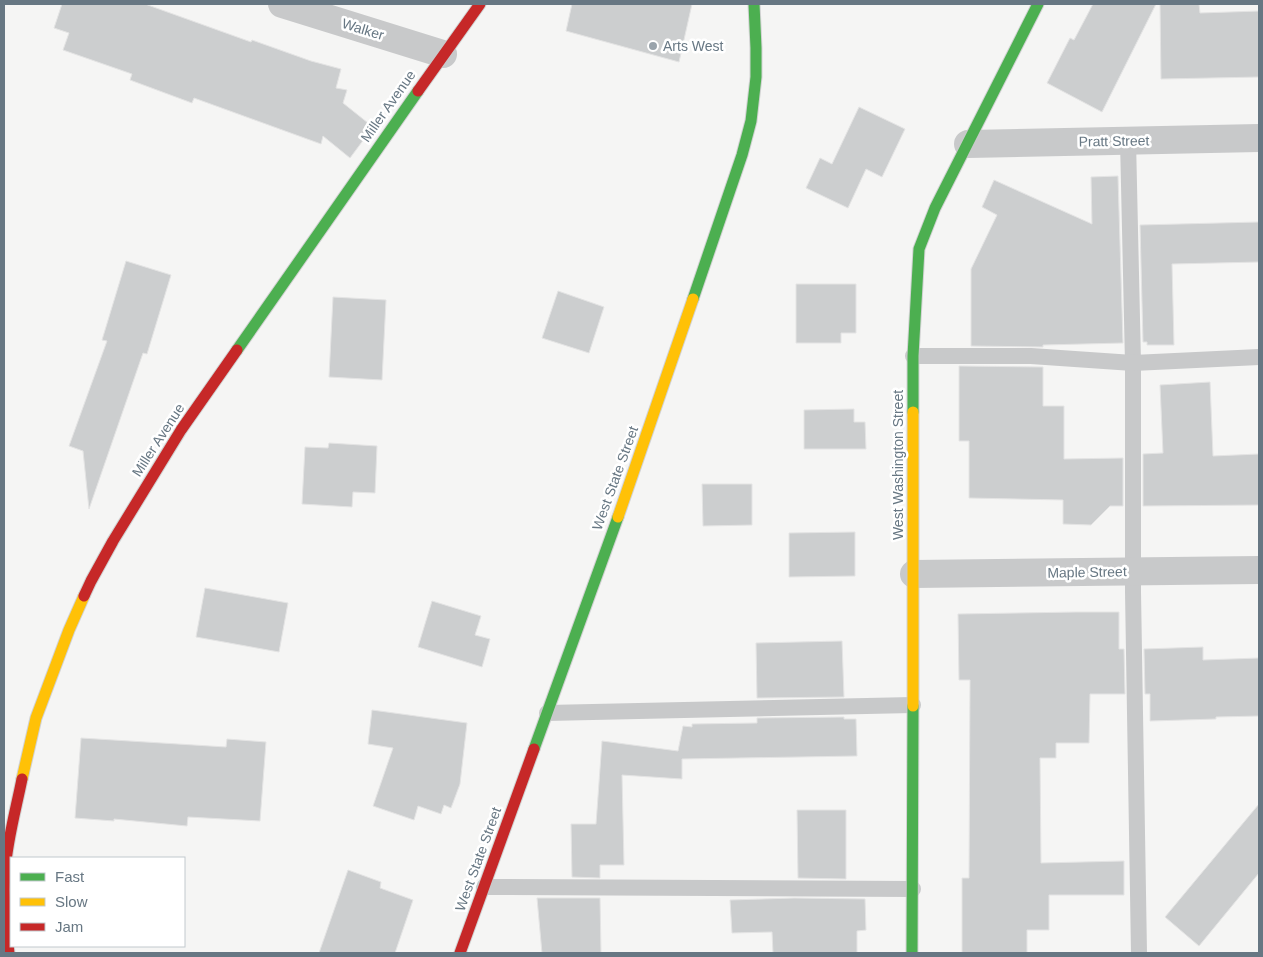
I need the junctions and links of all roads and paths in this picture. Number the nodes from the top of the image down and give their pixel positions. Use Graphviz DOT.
graph roads {
  1 [pos="282,4"];
  2 [pos="480,4"];
  3 [pos="754,4"];
  4 [pos="1038,4"];
  5 [pos="443,54"];
  6 [pos="1259,138"];
  7 [pos="1128,140"];
  8 [pos="968,144"];
  9 [pos="913,356"];
  10 [pos="1259,357"];
  11 [pos="1133,363"];
  12 [pos="1259,570"];
  13 [pos="1134,572"];
  14 [pos="914,574"];
  15 [pos="913,705"];
  16 [pos="547,713"];
  17 [pos="484,886"];
  18 [pos="912,889"];
  19 [pos="9,953"];
  20 [pos="460,953"];
  21 [pos="912,953"];
  22 [pos="1139,953"];
  1 -- 5 [label="street, Walker"];
  2 -- 5 [label="street, Miller Avenue"];
  3 -- 16 [label="street, West State Street"];
  4 -- 8 [label="street, West Washington Street"];
  5 -- 19 [label="street, Miller Avenue"];
  6 -- 7 [label="street, Pratt Street"];
  7 -- 8 [label="street, Pratt Street"];
  7 -- 11 [label="lane"];
  8 -- 9 [label="street, West Washington Street"];
  9 -- 11 [label="lane"];
  9 -- 14 [label="street, West Washington Street"];
  10 -- 11 [label="lane"];
  11 -- 13 [label="lane"];
  12 -- 13 [label="street, Maple Street"];
  13 -- 14 [label="street, Maple Street"];
  13 -- 22 [label="lane"];
  14 -- 15 [label="street, West Washington Street"];
  15 -- 16 [label="lane"];
  15 -- 18 [label="street, West Washington Street"];
  16 -- 17 [label="street, West State Street"];
  17 -- 18 [label="lane"];
  17 -- 20 [label="street, West State Street"];
  18 -- 21 [label="street, West Washington Street"];
}
